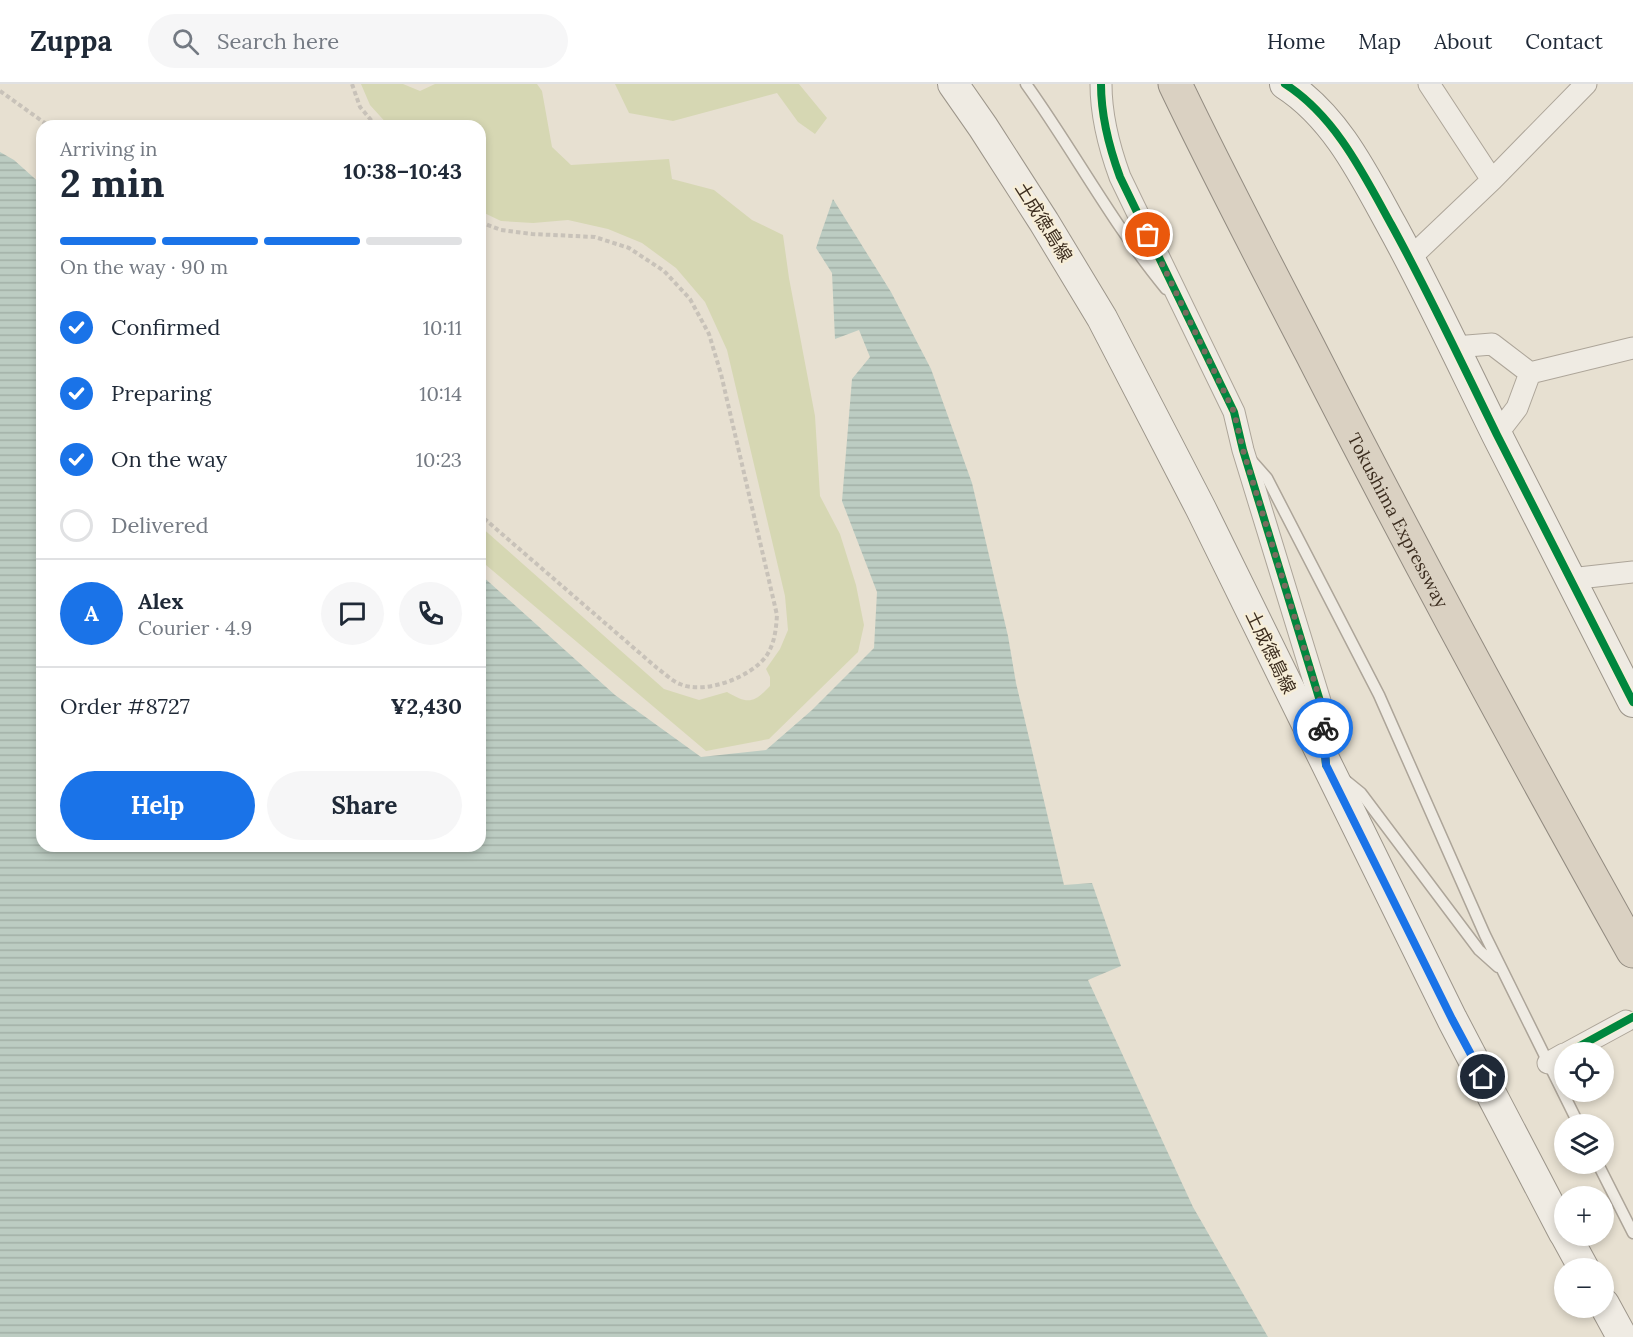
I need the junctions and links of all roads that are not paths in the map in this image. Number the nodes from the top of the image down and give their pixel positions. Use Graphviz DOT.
graph roads {
  1 [pos="953,84"];
  2 [pos="1026,84"];
  3 [pos="1101,84"];
  4 [pos="1285,84"];
  5 [pos="1429,84"];
  6 [pos="1586,84"];
  7 [pos="1177,87"];
  8 [pos="1492,180"];
  9 [pos="1410,258"];
  10 [pos="1185,312"];
  11 [pos="1455,347"];
  12 [pos="1633,348"];
  13 [pos="1530,373"];
  14 [pos="1497,434"];
  15 [pos="1243,450"];
  16 [pos="1633,573"];
  17 [pos="1570,579"];
  18 [pos="1633,702"];
  19 [pos="1326,765"];
  20 [pos="1633,951"];
  21 [pos="1503,972"];
  22 [pos="1626,1021"];
  23 [pos="1588,1042"];
  24 [pos="1554,1048"];
  25 [pos="1603,1174"];
  26 [pos="1554,1214"];
  27 [pos="1633,1233"];
  28 [pos="1612,1318"];
  29 [pos="1622,1337"];
  1 -- 19 [label="main road, 土成徳島線"];
  2 -- 10 [label="lane"];
  3 -- 10 [label="street"];
  4 -- 9 [label="main road"];
  5 -- 8 [label="street"];
  6 -- 8 [label="street"];
  7 -- 20 [label="highway, Tokushima Expressway"];
  8 -- 9 [label="street"];
  9 -- 11 [label="main road"];
  10 -- 15 [label="street"];
  11 -- 13 [label="street"];
  11 -- 14 [label="main road"];
  12 -- 13 [label="street"];
  13 -- 14 [label="street"];
  14 -- 17 [label="main road"];
  15 -- 19 [label="street"];
  15 -- 21 [label="lane"];
  16 -- 17 [label="street"];
  17 -- 18 [label="main road"];
  19 -- 21 [label="lane"];
  19 -- 26 [label="main road, 土成徳島線"];
  21 -- 24 [label="lane"];
  22 -- 23 [label="street"];
  25 -- 27 [label="lane"];
  28 -- 29 [label="main road"];
}
